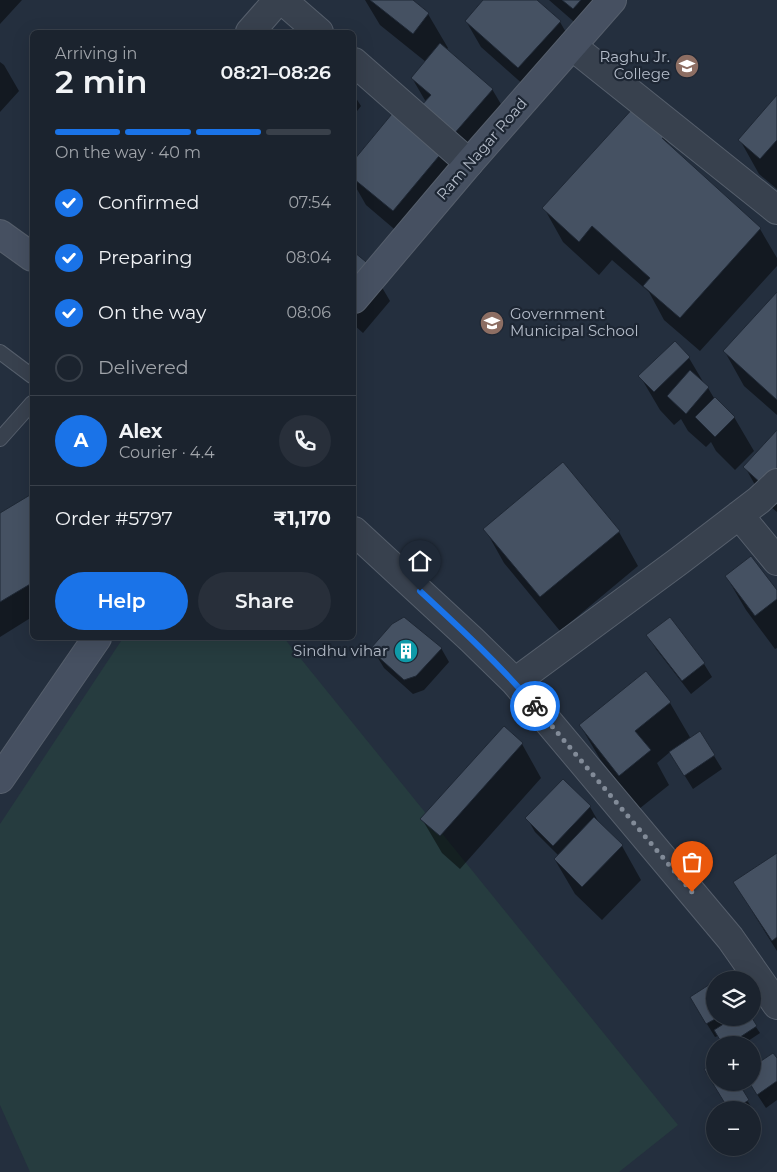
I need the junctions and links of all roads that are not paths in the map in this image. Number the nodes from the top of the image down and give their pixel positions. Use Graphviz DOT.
graph roads {
  1 [pos="278,0"];
  2 [pos="282,0"];
  3 [pos="612,0"];
  4 [pos="252,30"];
  5 [pos="318,30"];
  6 [pos="572,46"];
  7 [pos="356,64"];
  8 [pos="470,163"];
  9 [pos="777,210"];
  10 [pos="0,234"];
  11 [pos="30,256"];
  12 [pos="356,297"];
  13 [pos="0,352"];
  14 [pos="30,374"];
  15 [pos="30,405"];
  16 [pos="0,439"];
  17 [pos="777,483"];
  18 [pos="739,515"];
  19 [pos="356,533"];
  20 [pos="777,561"];
  21 [pos="95,640"];
  22 [pos="514,682"];
  23 [pos="0,779"];
  24 [pos="777,1005"];
  1 -- 4 [label="street"];
  2 -- 5 [label="street"];
  3 -- 6 [label="street, Ram Nagar Road"];
  6 -- 8 [label="street, Ram Nagar Road"];
  6 -- 9 [label="street"];
  7 -- 8 [label="street"];
  8 -- 12 [label="street, Ram Nagar Road"];
  10 -- 11 [label="street"];
  13 -- 14 [label="lane"];
  15 -- 16 [label="lane"];
  17 -- 18 [label="street"];
  18 -- 20 [label="street"];
  18 -- 22 [label="street"];
  19 -- 22 [label="street"];
  21 -- 23 [label="street"];
  22 -- 24 [label="street"];
}
